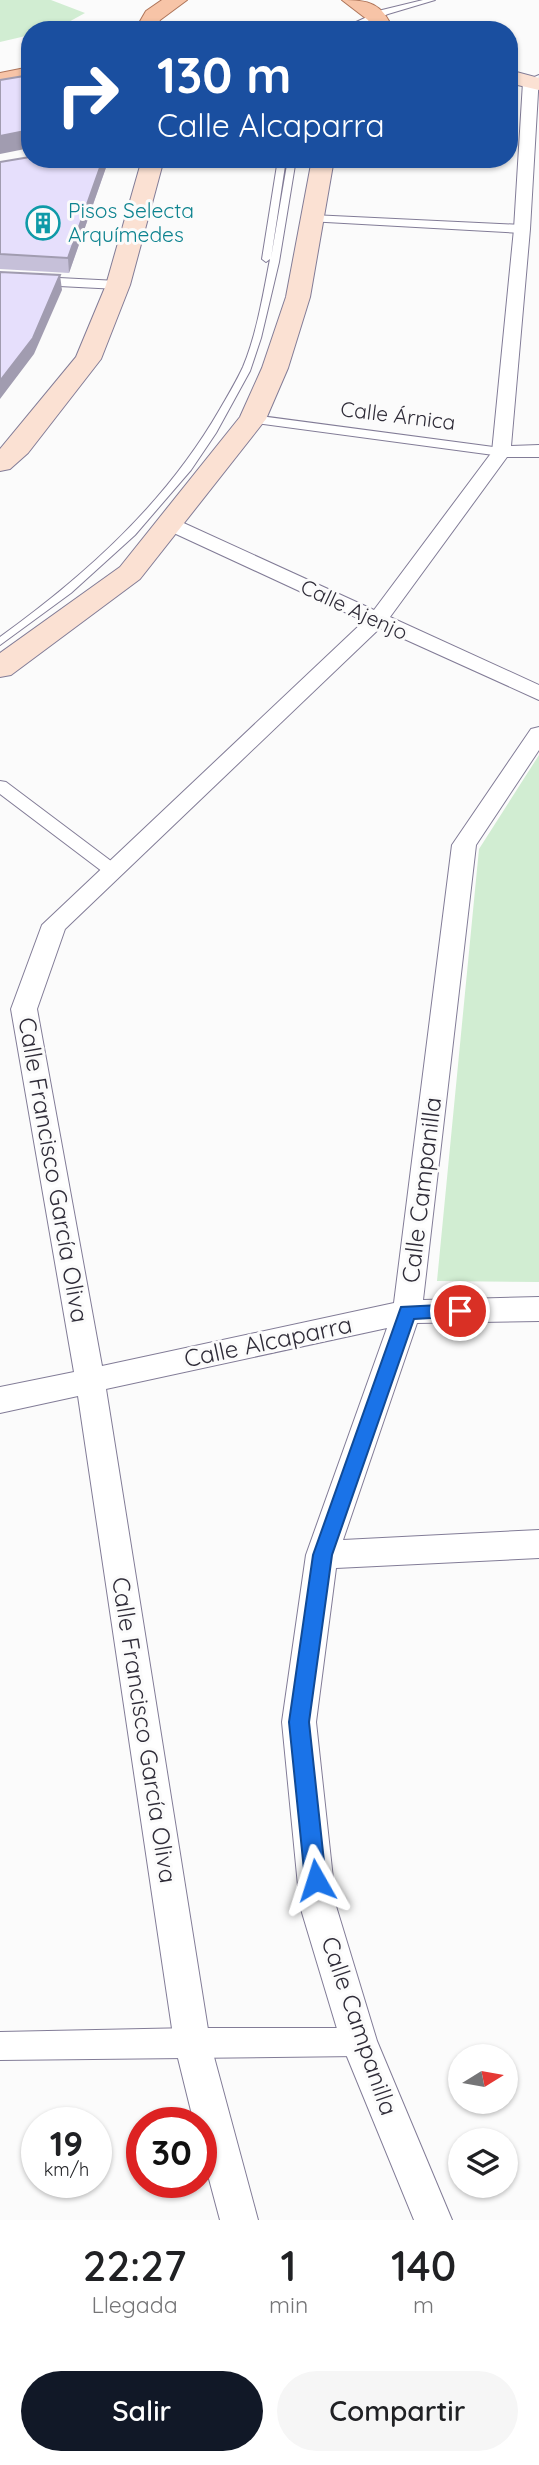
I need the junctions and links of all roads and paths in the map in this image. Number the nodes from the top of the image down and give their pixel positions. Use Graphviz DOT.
graph roads {
  1 [pos="174,0"];
  2 [pos="352,0"];
  3 [pos="412,0"];
  4 [pos="431,0"];
  5 [pos="383,14"];
  6 [pos="148,21"];
  7 [pos="361,21"];
  8 [pos="366,21"];
  9 [pos="21,62"];
  10 [pos="0,66"];
  11 [pos="21,75"];
  12 [pos="0,79"];
  13 [pos="529,80"];
  14 [pos="150,168"];
  15 [pos="281,168"];
  16 [pos="291,168"];
  17 [pos="321,168"];
  18 [pos="312,219"];
  19 [pos="531,231"];
  20 [pos="0,279"];
  21 [pos="118,285"];
  22 [pos="253,419"];
  23 [pos="6,450"];
  24 [pos="539,451"];
  25 [pos="501,452"];
  26 [pos="170,524"];
  27 [pos="376,621"];
  28 [pos="0,634"];
  29 [pos="0,642"];
  30 [pos="0,668"];
  31 [pos="539,693"];
  32 [pos="539,734"];
  33 [pos="0,786"];
  34 [pos="113,871"];
  35 [pos="539,1309"];
  36 [pos="407,1312"];
  37 [pos="90,1380"];
  38 [pos="0,1400"];
  39 [pos="539,1544"];
  40 [pos="322,1555"];
  41 [pos="192,2042"];
  42 [pos="359,2042"];
  43 [pos="0,2046"];
  44 [pos="239,2220"];
  45 [pos="433,2220"];
  1 -- 6 [label="main road"];
  2 -- 5 [label="main road"];
  3 -- 5 [label="lane"];
  4 -- 5 [label="lane"];
  5 -- 7 [label="lane"];
  5 -- 8 [label="lane"];
  9 -- 10 [label="main road"];
  11 -- 12 [label="main road"];
  13 -- 19 [label="street"];
  14 -- 21 [label="main road"];
  15 -- 28 [label="lane"];
  16 -- 29 [label="lane"];
  17 -- 18 [label="main road"];
  18 -- 19 [label="street"];
  18 -- 22 [label="main road"];
  19 -- 25 [label="street"];
  20 -- 21 [label="street"];
  21 -- 23 [label="main road"];
  22 -- 25 [label="street, Calle Árnica"];
  22 -- 26 [label="main road"];
  24 -- 25 [label="street, Calle Árnica"];
  25 -- 27 [label="street, Calle Francisco García Oliva"];
  26 -- 27 [label="street, Calle Ajenjo"];
  26 -- 30 [label="main road"];
  27 -- 31 [label="street, Calle Ajenjo"];
  27 -- 34 [label="street, Calle Francisco García Oliva"];
  32 -- 36 [label="street, Calle Campanilla"];
  33 -- 34 [label="street"];
  34 -- 37 [label="street, Calle Francisco García Oliva"];
  35 -- 36 [label="street, Calle Alcaparra"];
  36 -- 37 [label="street, Calle Alcaparra"];
  36 -- 40 [label="street, Calle Campanilla"];
  37 -- 38 [label="street, Calle Alcaparra"];
  37 -- 41 [label="street, Calle Francisco García Oliva"];
  39 -- 40 [label="street"];
  40 -- 42 [label="street, Calle Campanilla"];
  41 -- 42 [label="street"];
  41 -- 43 [label="street"];
  41 -- 44 [label="street, Calle Francisco García Oliva"];
  42 -- 45 [label="street, Calle Campanilla"];
}
